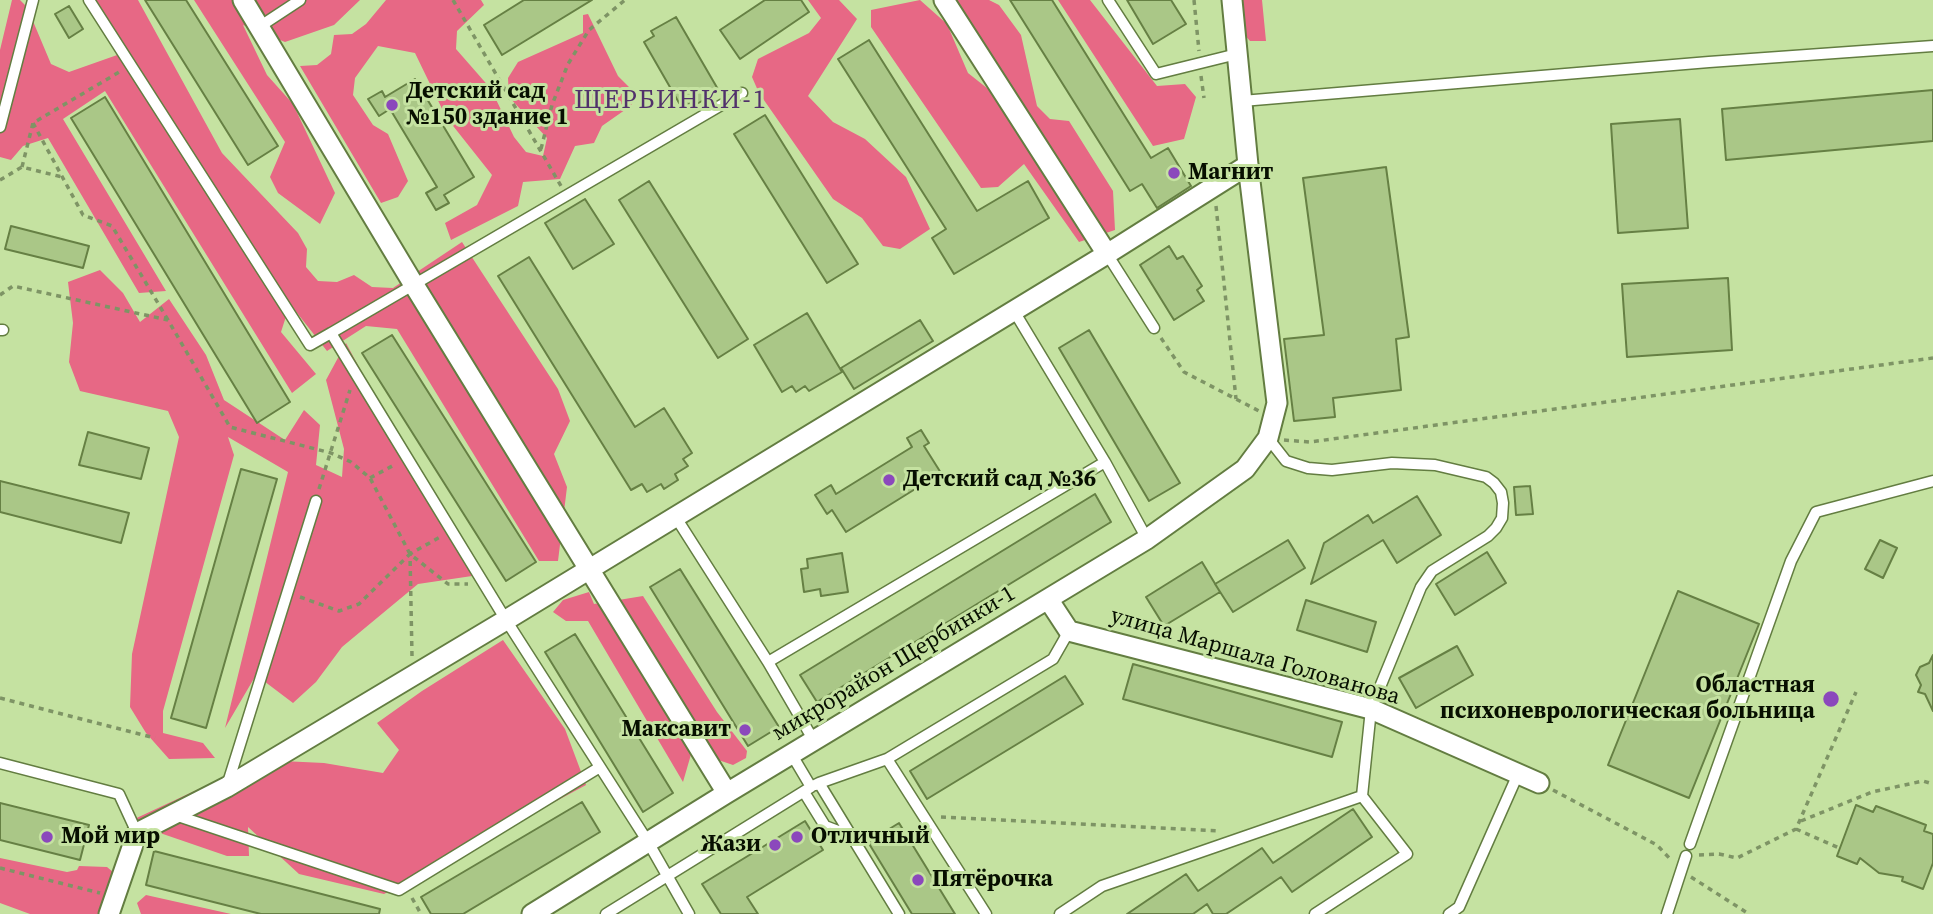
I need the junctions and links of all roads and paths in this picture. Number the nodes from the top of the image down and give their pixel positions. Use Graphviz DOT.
graph roads {
  1 [pos="33,0"];
  2 [pos="89,0"];
  3 [pos="243,0"];
  4 [pos="300,0"];
  5 [pos="453,0"];
  6 [pos="625,0"];
  7 [pos="944,0"];
  8 [pos="1108,0"];
  9 [pos="1231,0"];
  10 [pos="259,27"];
  11 [pos="1933,46"];
  12 [pos="1237,54"];
  13 [pos="130,65"];
  14 [pos="742,93"];
  15 [pos="1242,101"];
  16 [pos="33,123"];
  17 [pos="0,127"];
  18 [pos="541,151"];
  19 [pos="1248,165"];
  20 [pos="22,167"];
  21 [pos="62,177"];
  22 [pos="0,180"];
  23 [pos="1214,187"];
  24 [pos="567,196"];
  25 [pos="1107,254"];
  26 [pos="414,285"];
  27 [pos="0,295"];
  28 [pos="1014,310"];
  29 [pos="168,320"];
  30 [pos="1154,328"];
  31 [pos="331,333"];
  32 [pos="1933,358"];
  33 [pos="355,371"];
  34 [pos="1236,399"];
  35 [pos="1273,418"];
  36 [pos="1268,438"];
  37 [pos="331,453"];
  38 [pos="407,457"];
  39 [pos="1105,462"];
  40 [pos="370,478"];
  41 [pos="1933,481"];
  42 [pos="316,502"];
  43 [pos="675,516"];
  44 [pos="451,530"];
  45 [pos="1147,539"];
  46 [pos="410,554"];
  47 [pos="590,569"];
  48 [pos="485,585"];
  49 [pos="287,593"];
  50 [pos="1048,599"];
  51 [pos="506,620"];
  52 [pos="1069,631"];
  53 [pos="768,662"];
  54 [pos="413,676"];
  55 [pos="1856,692"];
  56 [pos="0,698"];
  57 [pos="1371,709"];
  58 [pos="155,738"];
  59 [pos="815,741"];
  60 [pos="792,755"];
  61 [pos="887,760"];
  62 [pos="0,763"];
  63 [pos="600,767"];
  64 [pos="1518,774"];
  65 [pos="1539,783"];
  66 [pos="1933,784"];
  67 [pos="227,786"];
  68 [pos="812,788"];
  69 [pos="727,793"];
  70 [pos="1362,796"];
  71 [pos="175,814"];
  72 [pos="921,816"];
  73 [pos="1799,821"];
  74 [pos="1796,829"];
  75 [pos="1259,832"];
  76 [pos="137,834"];
  77 [pos="851,836"];
  78 [pos="648,842"];
  79 [pos="1690,845"];
  80 [pos="1839,848"];
  81 [pos="1686,856"];
  82 [pos="0,868"];
  83 [pos="1681,871"];
  84 [pos="667,876"];
  85 [pos="405,887"];
  86 [pos="112,905"];
  87 [pos="421,914"];
  88 [pos="532,914"];
  89 [pos="606,914"];
  90 [pos="689,914"];
  91 [pos="900,914"];
  92 [pos="986,914"];
  93 [pos="1060,914"];
  94 [pos="1315,914"];
  95 [pos="1449,914"];
  96 [pos="1667,914"];
  97 [pos="1749,914"];
  1 -- 17 [label="lane"];
  2 -- 13 [label="lane"];
  3 -- 10 [label="street"];
  4 -- 10 [label="lane"];
  5 -- 18 [label="path"];
  6 -- 18 [label="path"];
  7 -- 25 [label="street"];
  8 -- 12 [label="lane"];
  9 -- 12 [label="street"];
  10 -- 26 [label="street"];
  11 -- 15 [label="lane"];
  12 -- 15 [label="street"];
  13 -- 16 [label="path"];
  13 -- 31 [label="lane"];
  14 -- 24 [label="lane"];
  15 -- 19 [label="street"];
  16 -- 20 [label="path"];
  16 -- 21 [label="path"];
  18 -- 24 [label="path"];
  19 -- 23 [label="street"];
  19 -- 35 [label="street"];
  20 -- 21 [label="path"];
  20 -- 22 [label="path"];
  21 -- 29 [label="path"];
  23 -- 25 [label="street"];
  23 -- 34 [label="path"];
  24 -- 26 [label="lane"];
  25 -- 28 [label="street"];
  25 -- 30 [label="lane"];
  26 -- 31 [label="lane"];
  26 -- 47 [label="street"];
  27 -- 29 [label="path"];
  28 -- 39 [label="lane"];
  28 -- 43 [label="street"];
  29 -- 37 [label="path"];
  30 -- 34 [label="path"];
  31 -- 33 [label="lane"];
  32 -- 36 [label="path"];
  33 -- 37 [label="path"];
  33 -- 38 [label="lane"];
  34 -- 35 [label="path"];
  35 -- 36 [label="street"];
  36 -- 45 [label="street, микрорайон Щербинки-1"];
  36 -- 57 [label="lane"];
  37 -- 40 [label="path"];
  37 -- 42 [label="path"];
  38 -- 40 [label="path"];
  38 -- 44 [label="lane"];
  39 -- 45 [label="lane"];
  39 -- 53 [label="lane"];
  40 -- 46 [label="path"];
  41 -- 79 [label="lane"];
  42 -- 49 [label="lane"];
  43 -- 47 [label="street"];
  43 -- 53 [label="lane"];
  44 -- 46 [label="path"];
  44 -- 48 [label="lane"];
  45 -- 50 [label="street, микрорайон Щербинки-1"];
  46 -- 48 [label="path"];
  46 -- 49 [label="path"];
  46 -- 54 [label="path"];
  47 -- 51 [label="street"];
  47 -- 69 [label="street"];
  48 -- 51 [label="lane"];
  49 -- 67 [label="lane"];
  50 -- 52 [label="street"];
  50 -- 59 [label="street, микрорайон Щербинки-1"];
  51 -- 54 [label="street"];
  51 -- 63 [label="lane"];
  52 -- 57 [label="street, улица Маршала Голованова"];
  52 -- 61 [label="lane"];
  53 -- 59 [label="lane"];
  54 -- 67 [label="street"];
  55 -- 73 [label="path"];
  56 -- 58 [label="path"];
  57 -- 64 [label="street, улица Маршала Голованова"];
  57 -- 70 [label="lane"];
  59 -- 60 [label="street, микрорайон Щербинки-1"];
  60 -- 68 [label="lane"];
  60 -- 69 [label="street, микрорайон Щербинки-1"];
  61 -- 68 [label="lane"];
  61 -- 72 [label="lane"];
  62 -- 76 [label="lane"];
  63 -- 78 [label="lane"];
  63 -- 85 [label="lane"];
  64 -- 65 [label="street, улица Маршала Голованова"];
  64 -- 95 [label="lane"];
  65 -- 83 [label="path"];
  66 -- 73 [label="path"];
  67 -- 71 [label="street"];
  68 -- 77 [label="lane"];
  68 -- 77 [label="lane"];
  68 -- 84 [label="lane"];
  69 -- 78 [label="street, микрорайон Щербинки-1"];
  70 -- 75 [label="lane"];
  70 -- 94 [label="lane"];
  71 -- 76 [label="street"];
  71 -- 85 [label="lane"];
  72 -- 75 [label="path"];
  72 -- 92 [label="lane"];
  73 -- 74 [label="path"];
  74 -- 80 [label="path"];
  74 -- 81 [label="path"];
  75 -- 93 [label="lane"];
  76 -- 86 [label="street"];
  77 -- 91 [label="lane"];
  78 -- 84 [label="lane"];
  78 -- 88 [label="street, микрорайон Щербинки-1"];
  81 -- 83 [label="lane"];
  82 -- 86 [label="path"];
  83 -- 96 [label="lane"];
  83 -- 97 [label="path"];
  84 -- 89 [label="lane"];
  84 -- 90 [label="lane"];
  85 -- 87 [label="path"];
}
